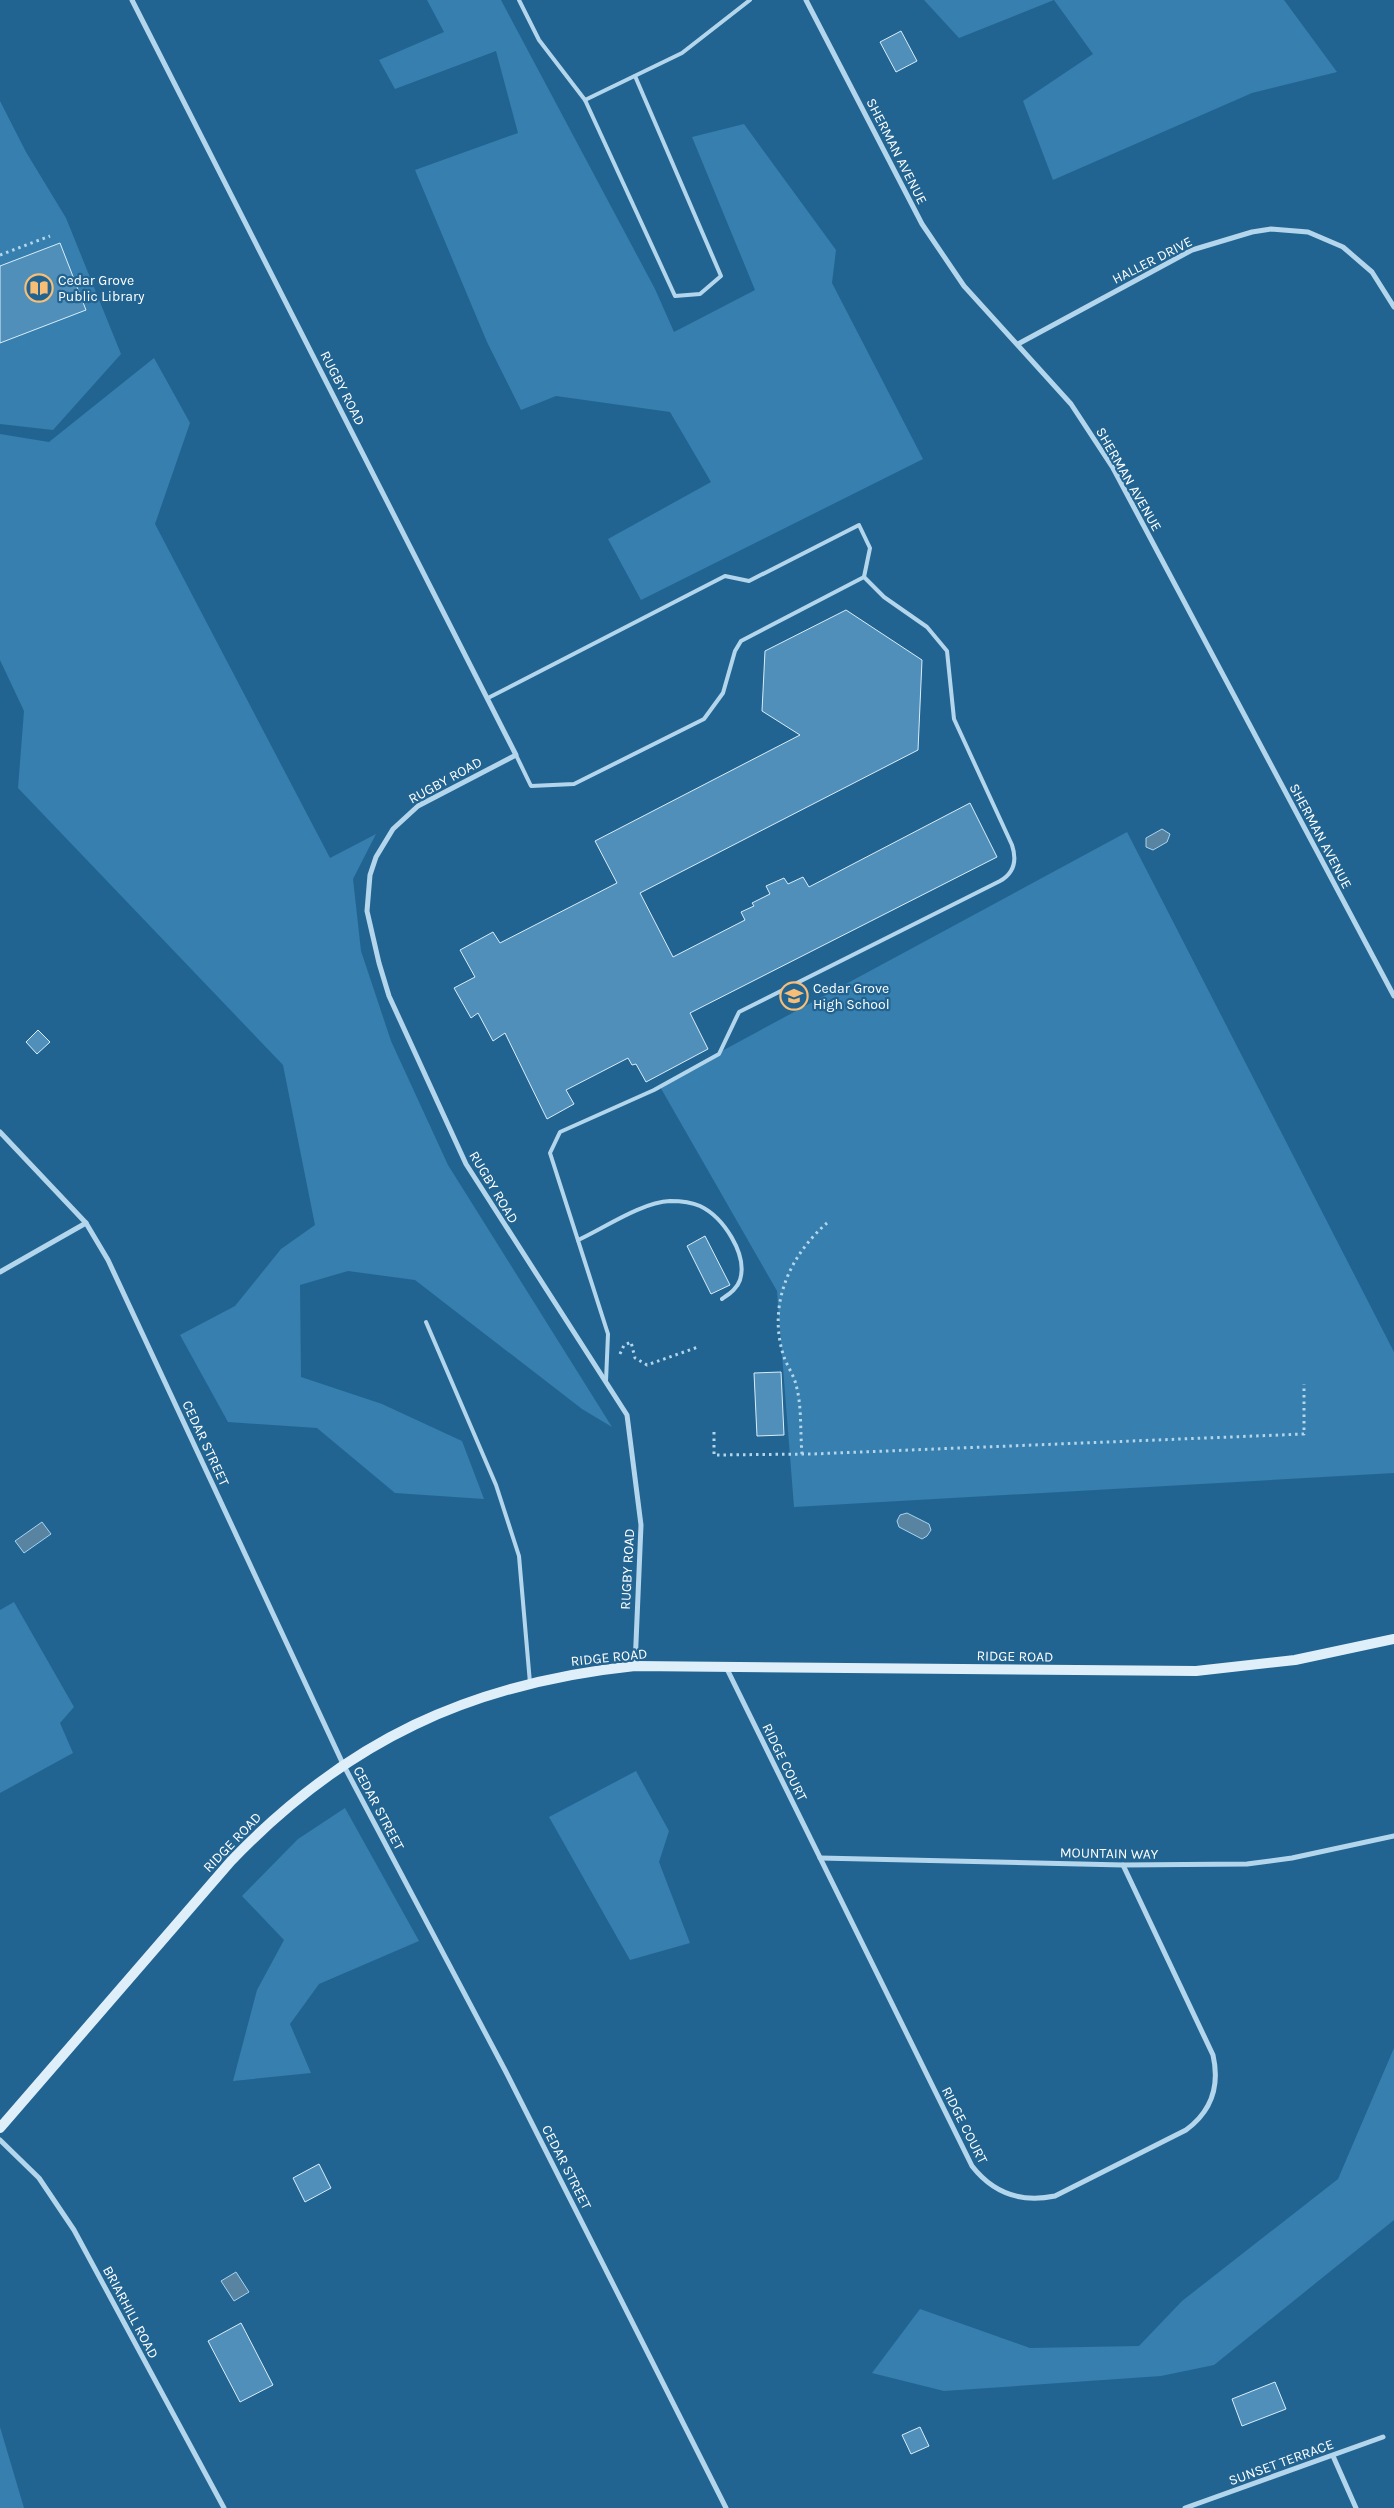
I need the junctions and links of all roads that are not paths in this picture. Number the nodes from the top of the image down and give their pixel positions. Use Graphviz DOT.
graph roads {
  1 [pos="132,0"];
  2 [pos="519,0"];
  3 [pos="750,0"];
  4 [pos="806,0"];
  5 [pos="635,76"];
  6 [pos="585,100"];
  7 [pos="1394,307"];
  8 [pos="1018,344"];
  9 [pos="864,577"];
  10 [pos="488,698"];
  11 [pos="516,755"];
  12 [pos="1394,996"];
  13 [pos="0,1132"];
  14 [pos="86,1223"];
  15 [pos="578,1240"];
  16 [pos="0,1272"];
  17 [pos="722,1299"];
  18 [pos="426,1322"];
  19 [pos="606,1383"];
  20 [pos="1394,1639"];
  21 [pos="635,1666"];
  22 [pos="726,1666"];
  23 [pos="530,1683"];
  24 [pos="344,1764"];
  25 [pos="1394,1836"];
  26 [pos="820,1858"];
  27 [pos="1124,1865"];
  28 [pos="0,2128"];
  29 [pos="0,2140"];
  30 [pos="1383,2437"];
  31 [pos="1333,2456"];
  32 [pos="224,2508"];
  33 [pos="726,2508"];
  34 [pos="1185,2508"];
  35 [pos="1356,2508"];
  1 -- 10 [label="street, RUGBY ROAD"];
  2 -- 6 [label="lane"];
  3 -- 5 [label="lane"];
  4 -- 8 [label="street, SHERMAN AVENUE"];
  5 -- 6 [label="lane"];
  5 -- 6 [label="lane"];
  7 -- 8 [label="street, HALLER DRIVE"];
  8 -- 12 [label="street, SHERMAN AVENUE"];
  9 -- 10 [label="lane"];
  9 -- 11 [label="lane"];
  9 -- 15 [label="lane"];
  10 -- 11 [label="street, RUGBY ROAD"];
  11 -- 19 [label="street, RUGBY ROAD"];
  13 -- 14 [label="street, CEDAR STREET"];
  14 -- 16 [label="street"];
  14 -- 24 [label="street, CEDAR STREET"];
  15 -- 17 [label="lane"];
  15 -- 19 [label="lane"];
  18 -- 23 [label="lane"];
  19 -- 21 [label="street, RUGBY ROAD"];
  20 -- 22 [label="main road, RIDGE ROAD"];
  21 -- 22 [label="main road, RIDGE ROAD"];
  21 -- 23 [label="main road, RIDGE ROAD"];
  22 -- 26 [label="street, RIDGE COURT"];
  23 -- 24 [label="main road, RIDGE ROAD"];
  24 -- 28 [label="main road, RIDGE ROAD"];
  24 -- 33 [label="street, CEDAR STREET"];
  25 -- 27 [label="street, MOUNTAIN WAY"];
  26 -- 27 [label="street, MOUNTAIN WAY"];
  26 -- 27 [label="street, RIDGE COURT"];
  29 -- 32 [label="street, BRIARHILL ROAD"];
  30 -- 31 [label="street, SUNSET TERRACE"];
  31 -- 34 [label="street, SUNSET TERRACE"];
  31 -- 35 [label="street"];
}
